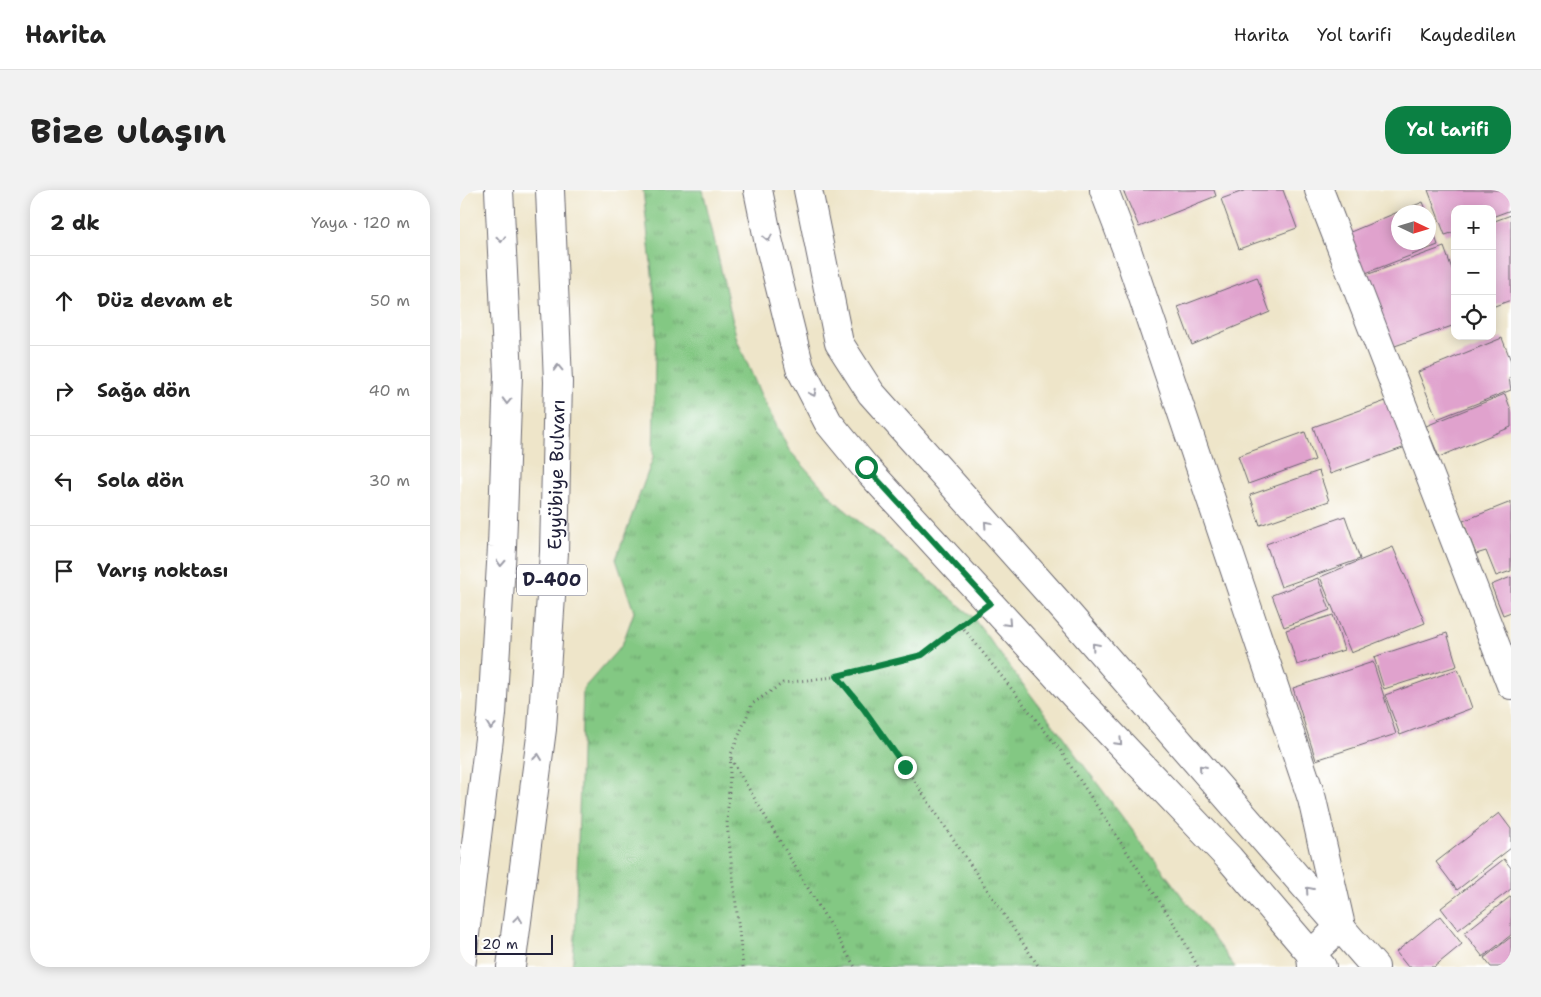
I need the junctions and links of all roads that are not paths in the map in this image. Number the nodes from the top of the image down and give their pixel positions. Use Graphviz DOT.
graph roads {
  1 [pos="498,190"];
  2 [pos="550,190"];
  3 [pos="758,190"];
  4 [pos="808,190"];
  5 [pos="1104,190"];
  6 [pos="1319,190"];
  7 [pos="1511,685"];
  8 [pos="1341,926"];
  9 [pos="1315,963"];
  10 [pos="461,967"];
  11 [pos="511,967"];
  12 [pos="1375,967"];
  1 -- 10 [label="main road, D-400, one-way"];
  11 -- 2 [label="main road, Eyyübiye Bulvarı / D-400, one-way"];
  3 -- 9 [label="main road, one-way"];
  8 -- 4 [label="main road, one-way"];
  5 -- 8 [label="main road"];
  6 -- 7 [label="main road"];
  8 -- 9 [label="main road"];
  8 -- 12 [label="main road"];
}
